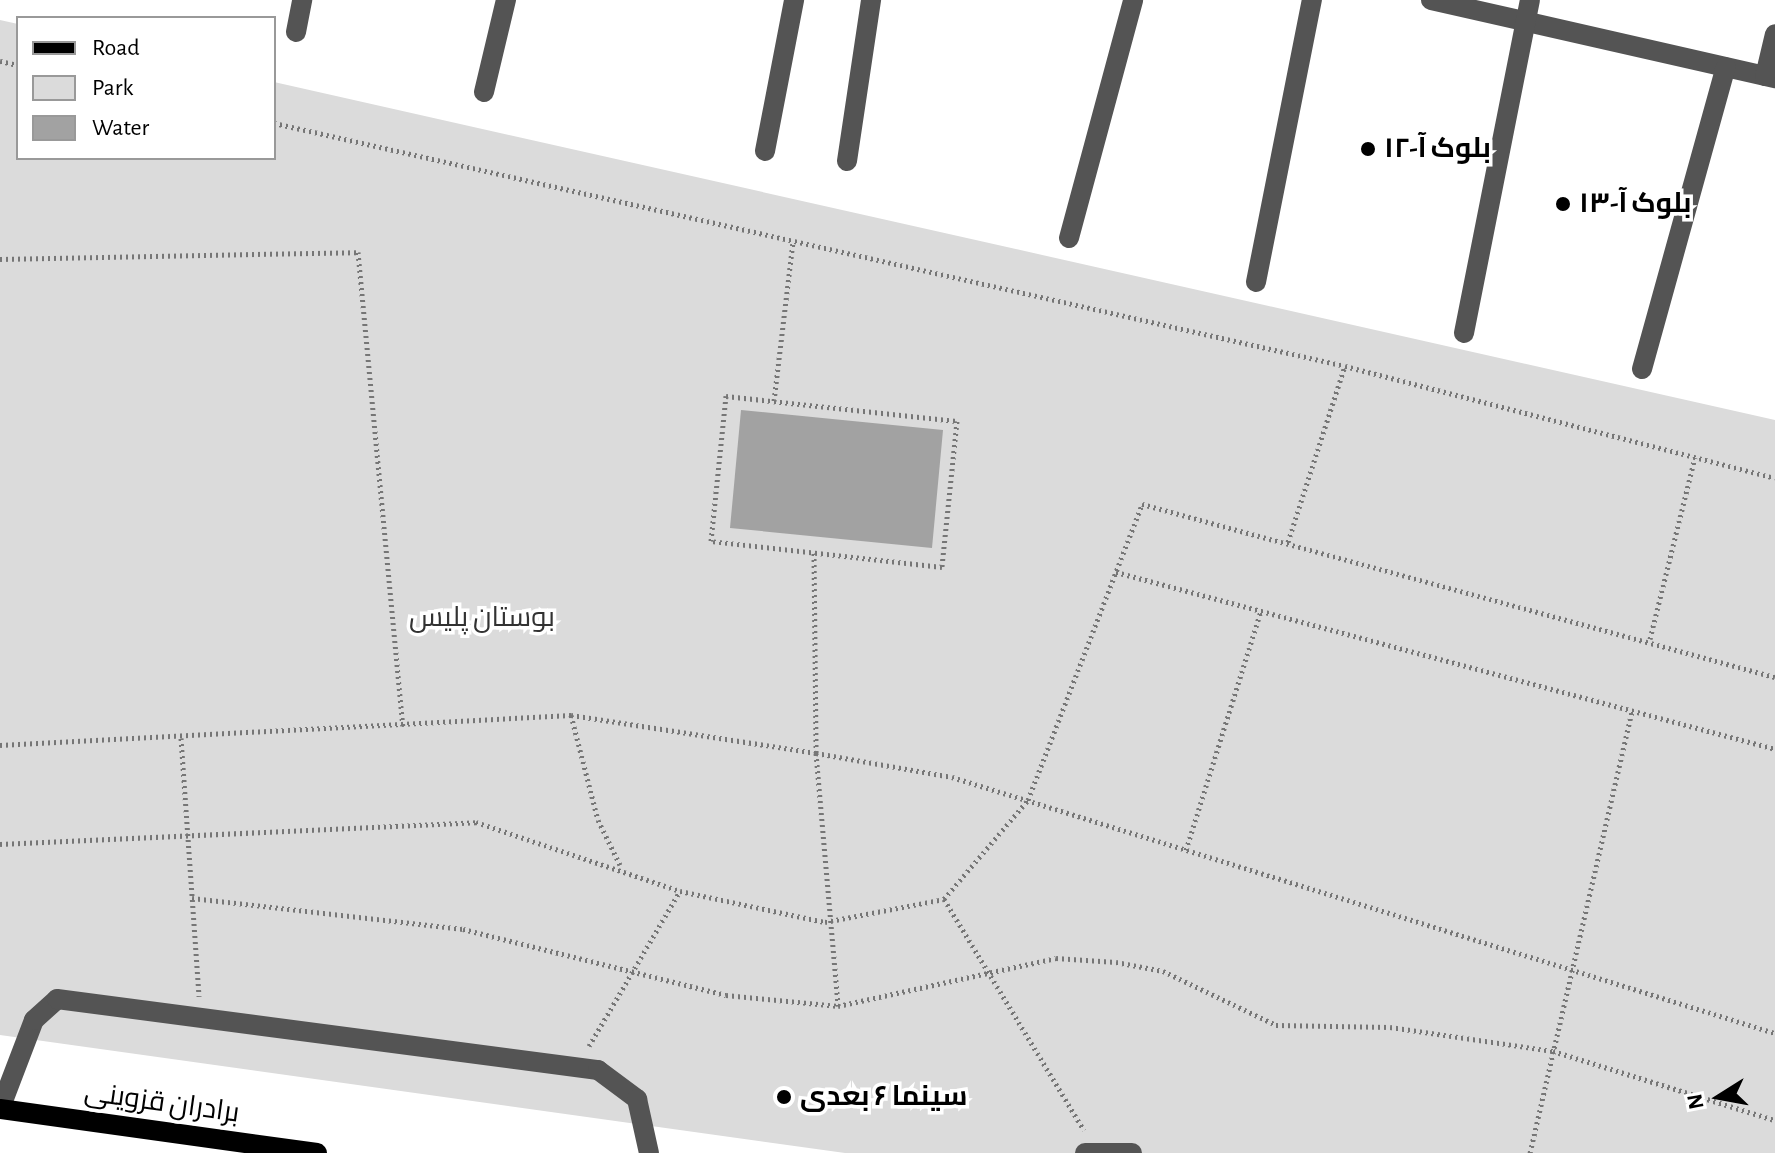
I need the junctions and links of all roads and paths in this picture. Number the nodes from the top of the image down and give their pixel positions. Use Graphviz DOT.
graph roads {
  1 [pos="302,0"];
  2 [pos="506,0"];
  3 [pos="794,0"];
  4 [pos="871,0"];
  5 [pos="1133,0"];
  6 [pos="1312,0"];
  7 [pos="1431,0"];
  8 [pos="1530,0"];
  9 [pos="1526,22"];
  10 [pos="296,32"];
  11 [pos="1775,34"];
  12 [pos="1726,67"];
  13 [pos="1770,77"];
  14 [pos="484,92"];
  15 [pos="276,123"];
  16 [pos="765,151"];
  17 [pos="847,161"];
  18 [pos="1069,238"];
  19 [pos="793,241"];
  20 [pos="0,259"];
  21 [pos="1256,282"];
  22 [pos="1464,333"];
  23 [pos="1345,366"];
  24 [pos="1642,369"];
  25 [pos="774,401"];
  26 [pos="1695,457"];
  27 [pos="1775,478"];
  28 [pos="1288,542"];
  29 [pos="814,553"];
  30 [pos="1116,572"];
  31 [pos="1261,611"];
  32 [pos="1650,639"];
  33 [pos="1775,677"];
  34 [pos="1632,711"];
  35 [pos="571,715"];
  36 [pos="403,726"];
  37 [pos="181,738"];
  38 [pos="0,745"];
  39 [pos="1775,749"];
  40 [pos="816,753"];
  41 [pos="1028,800"];
  42 [pos="188,832"];
  43 [pos="0,844"];
  44 [pos="1186,850"];
  45 [pos="620,866"];
  46 [pos="680,891"];
  47 [pos="192,898"];
  48 [pos="944,899"];
  49 [pos="825,922"];
  50 [pos="1571,970"];
  51 [pos="633,971"];
  52 [pos="988,971"];
  53 [pos="838,1006"];
  54 [pos="200,1016"];
  55 [pos="1775,1033"];
  56 [pos="1553,1051"];
  57 [pos="577,1066"];
  58 [pos="0,1109"];
  59 [pos="1775,1120"];
  60 [pos="1090,1150"];
  61 [pos="317,1153"];
  62 [pos="649,1153"];
  63 [pos="1132,1153"];
  64 [pos="1530,1153"];
  1 -- 10 [label="lane"];
  2 -- 14 [label="lane"];
  3 -- 16 [label="lane"];
  4 -- 17 [label="lane"];
  5 -- 18 [label="lane"];
  6 -- 21 [label="lane"];
  7 -- 9 [label="lane"];
  8 -- 9 [label="lane"];
  9 -- 12 [label="lane"];
  9 -- 22 [label="lane"];
  11 -- 13 [label="lane"];
  12 -- 13 [label="lane"];
  12 -- 24 [label="lane"];
  15 -- 19 [label="path"];
  19 -- 23 [label="path"];
  19 -- 25 [label="path"];
  20 -- 36 [label="path"];
  23 -- 26 [label="path"];
  23 -- 28 [label="path"];
  25 -- 29 [label="path"];
  25 -- 29 [label="path"];
  26 -- 27 [label="path"];
  26 -- 32 [label="path"];
  28 -- 30 [label="path"];
  28 -- 32 [label="path"];
  29 -- 40 [label="path"];
  30 -- 31 [label="path"];
  30 -- 41 [label="path"];
  31 -- 34 [label="path"];
  31 -- 44 [label="path"];
  32 -- 33 [label="path"];
  34 -- 39 [label="path"];
  34 -- 50 [label="path"];
  35 -- 36 [label="path"];
  35 -- 40 [label="path"];
  35 -- 45 [label="path"];
  36 -- 37 [label="path"];
  37 -- 38 [label="path"];
  37 -- 42 [label="path"];
  40 -- 41 [label="path"];
  40 -- 49 [label="path"];
  41 -- 44 [label="path"];
  41 -- 48 [label="path"];
  42 -- 43 [label="path"];
  42 -- 45 [label="path"];
  42 -- 47 [label="path"];
  44 -- 50 [label="path"];
  45 -- 46 [label="path"];
  46 -- 49 [label="path"];
  46 -- 51 [label="path"];
  47 -- 51 [label="path"];
  47 -- 54 [label="path"];
  48 -- 49 [label="path"];
  48 -- 52 [label="path"];
  49 -- 53 [label="path"];
  50 -- 55 [label="path"];
  50 -- 56 [label="path"];
  51 -- 53 [label="path"];
  51 -- 57 [label="path"];
  52 -- 53 [label="path"];
  52 -- 56 [label="path"];
  52 -- 60 [label="path"];
  54 -- 57 [label="lane"];
  54 -- 58 [label="lane"];
  56 -- 59 [label="path"];
  56 -- 64 [label="path"];
  57 -- 62 [label="lane"];
  58 -- 61 [label="main road, برادران قزوینی"];
  60 -- 63 [label="lane"];
}
